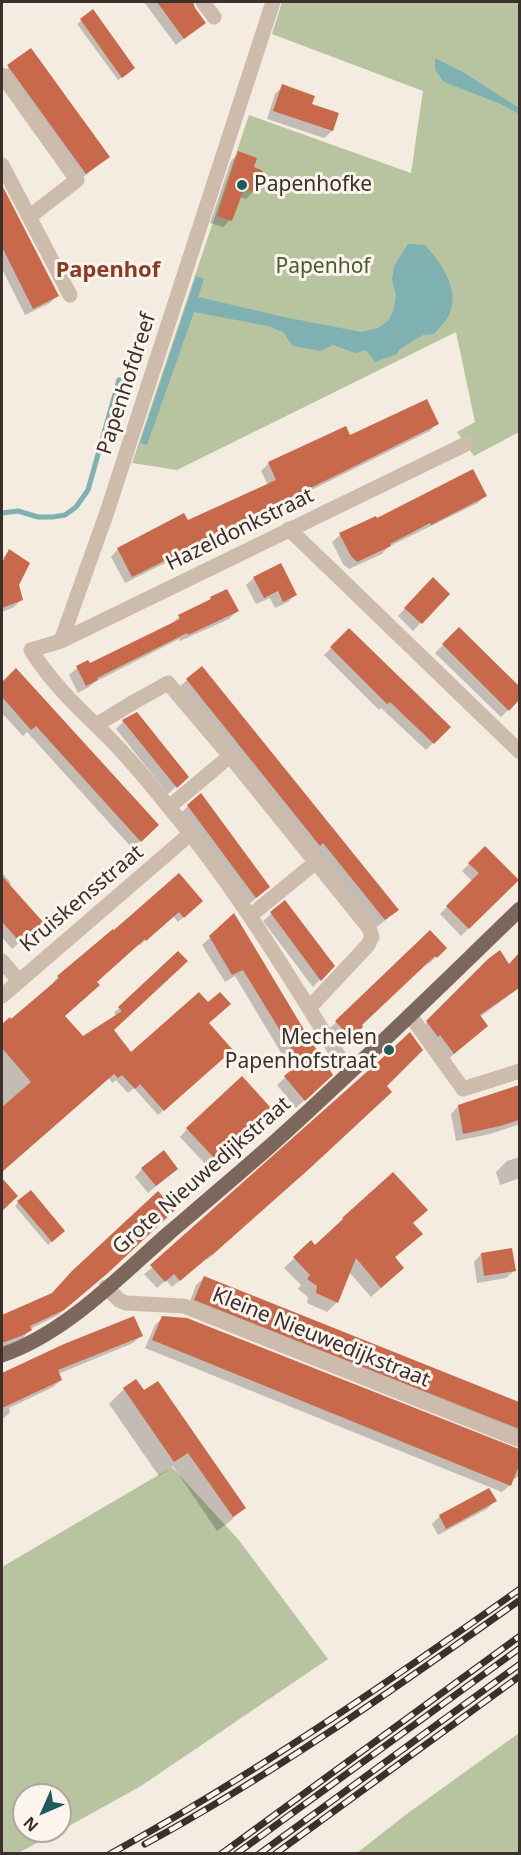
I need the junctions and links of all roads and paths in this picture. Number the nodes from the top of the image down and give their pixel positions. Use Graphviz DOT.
graph roads {
  1 [pos="203,2"];
  2 [pos="273,2"];
  3 [pos="214,17"];
  4 [pos="2,75"];
  5 [pos="2,165"];
  6 [pos="29,217"];
  7 [pos="70,296"];
  8 [pos="466,444"];
  9 [pos="290,529"];
  10 [pos="61,641"];
  11 [pos="96,725"];
  12 [pos="519,752"];
  13 [pos="230,756"];
  14 [pos="169,807"];
  15 [pos="190,834"];
  16 [pos="316,862"];
  17 [pos="519,909"];
  18 [pos="250,916"];
  19 [pos="2,961"];
  20 [pos="18,980"];
  21 [pos="2,996"];
  22 [pos="309,1008"];
  23 [pos="410,1015"];
  24 [pos="519,1071"];
  25 [pos="349,1073"];
  26 [pos="106,1287"];
  27 [pos="2,1355"];
  28 [pos="519,1440"];
  1 -- 3 [label="street"];
  2 -- 10 [label="street, Papenhofdreef"];
  4 -- 6 [label="street"];
  5 -- 6 [label="street"];
  6 -- 7 [label="street"];
  8 -- 9 [label="street, Hazeldonkstraat"];
  9 -- 10 [label="street, Hazeldonkstraat"];
  9 -- 12 [label="street"];
  10 -- 11 [label="street, Hazeldonkstraat"];
  11 -- 13 [label="street"];
  11 -- 14 [label="street"];
  13 -- 14 [label="street"];
  13 -- 16 [label="street"];
  14 -- 15 [label="street"];
  15 -- 18 [label="street"];
  15 -- 20 [label="street, Kruiskensstraat"];
  16 -- 18 [label="street"];
  16 -- 22 [label="street"];
  17 -- 23 [label="main road, Grote Nieuwedijkstraat"];
  18 -- 22 [label="street"];
  19 -- 20 [label="street"];
  20 -- 21 [label="street, Kruiskensstraat"];
  22 -- 25 [label="street"];
  23 -- 24 [label="street"];
  23 -- 25 [label="main road, Grote Nieuwedijkstraat"];
  25 -- 26 [label="main road, Grote Nieuwedijkstraat"];
  26 -- 27 [label="main road, Grote Nieuwedijkstraat"];
  26 -- 28 [label="street, Kleine Nieuwedijkstraat"];
}
